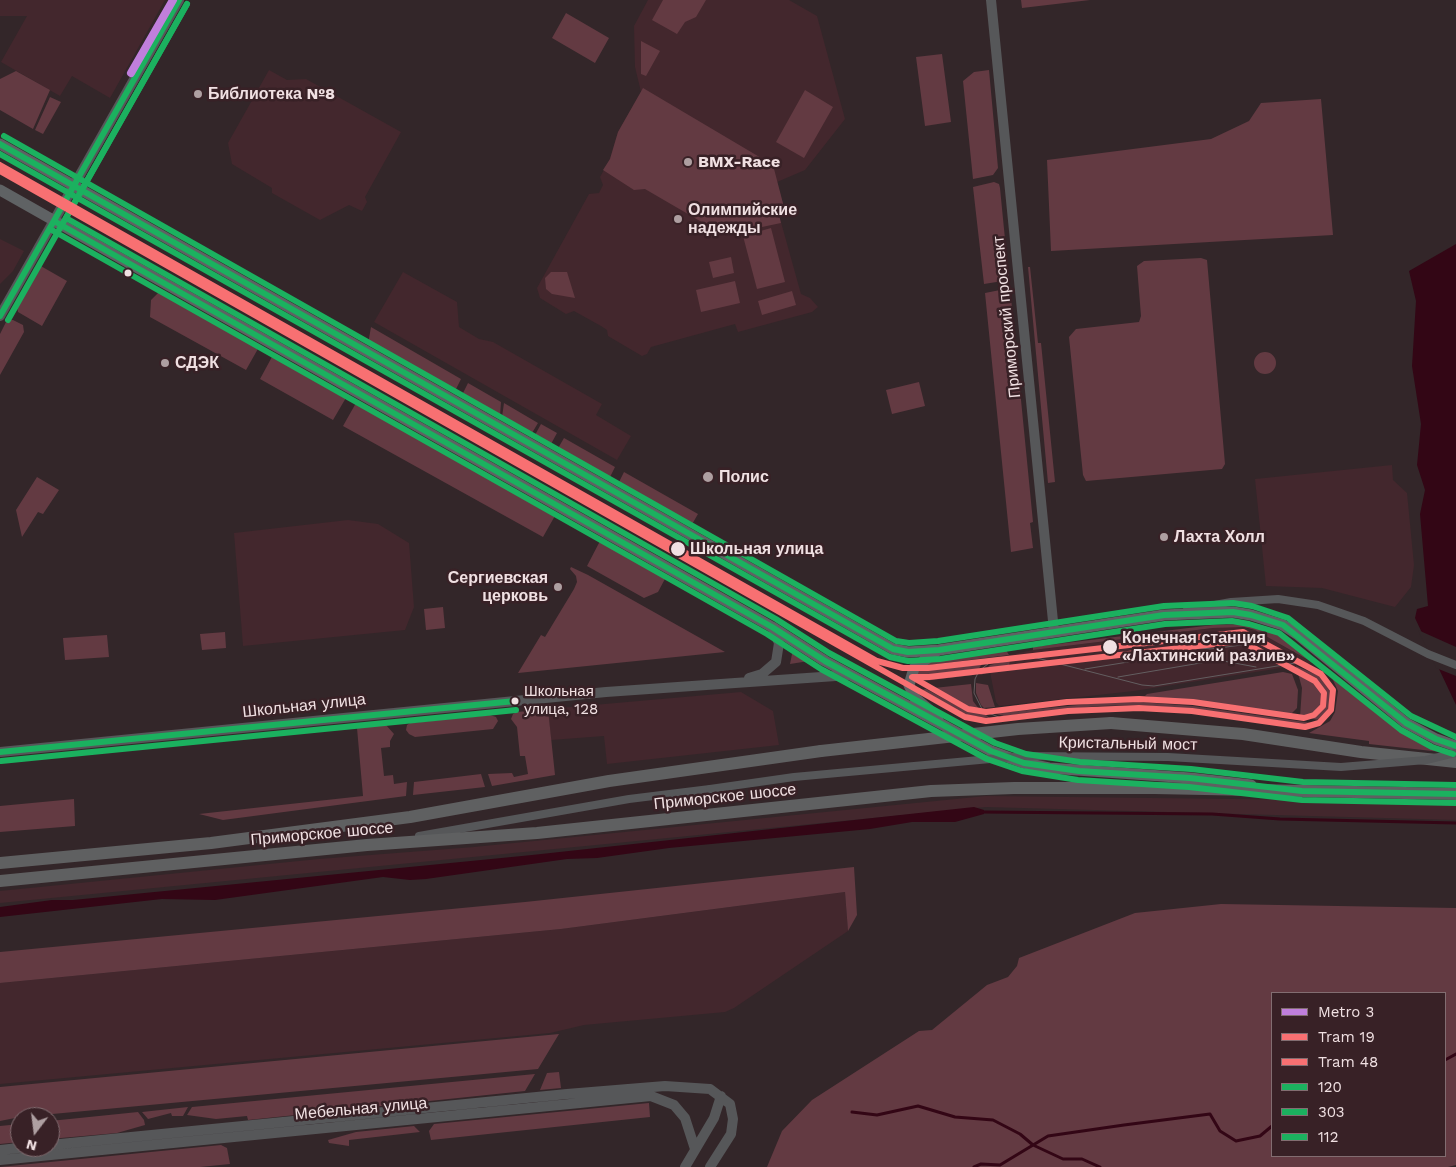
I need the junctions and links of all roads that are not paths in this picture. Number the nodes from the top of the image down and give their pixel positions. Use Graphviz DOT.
graph roads {
  1 [pos="179,0"];
  2 [pos="991,0"];
  3 [pos="0,144"];
  4 [pos="74,186"];
  5 [pos="0,190"];
  6 [pos="54,221"];
  7 [pos="0,316"];
  8 [pos="1164,615"];
  9 [pos="772,627"];
  10 [pos="1054,631"];
  11 [pos="939,650"];
  12 [pos="1456,665"];
  13 [pos="850,675"];
  14 [pos="732,682"];
  15 [pos="961,736"];
  16 [pos="1456,746"];
  17 [pos="0,752"];
  18 [pos="1456,753"];
  19 [pos="1456,762"];
  20 [pos="1302,791"];
  21 [pos="1456,794"];
  22 [pos="367,845"];
  23 [pos="0,863"];
  24 [pos="0,881"];
  25 [pos="721,1096"];
  26 [pos="60,1144"];
  27 [pos="695,1149"];
  28 [pos="0,1160"];
  29 [pos="685,1167"];
  30 [pos="710,1167"];
  1 -- 4 [label="street"];
  2 -- 10 [label="street, Приморский проспект"];
  3 -- 4 [label="main road"];
  4 -- 6 [label="street"];
  4 -- 11 [label="main road"];
  5 -- 6 [label="main road"];
  6 -- 7 [label="street"];
  6 -- 9 [label="main road"];
  8 -- 10 [label="main road"];
  8 -- 12 [label="street"];
  8 -- 16 [label="main road"];
  9 -- 13 [label="main road"];
  9 -- 14 [label="street"];
  10 -- 11 [label="main road"];
  11 -- 15 [label="main road"];
  13 -- 14 [label="street, Школьная улица"];
  13 -- 15 [label="main road"];
  14 -- 17 [label="street, Школьная улица"];
  15 -- 20 [label="main road"];
  18 -- 22 [label="street, Кристальный мост, bridge"];
  19 -- 23 [label="main road, Приморское шоссе, bridge"];
  20 -- 21 [label="main road, Приморское шоссе"];
  20 -- 22 [label="main road, Приморское шоссе"];
  22 -- 24 [label="main road, Приморское шоссе"];
  25 -- 26 [label="street, Мебельная улица"];
  25 -- 27 [label="street"];
  25 -- 30 [label="street"];
  27 -- 28 [label="street, Мебельная улица"];
  27 -- 29 [label="street"];
}
